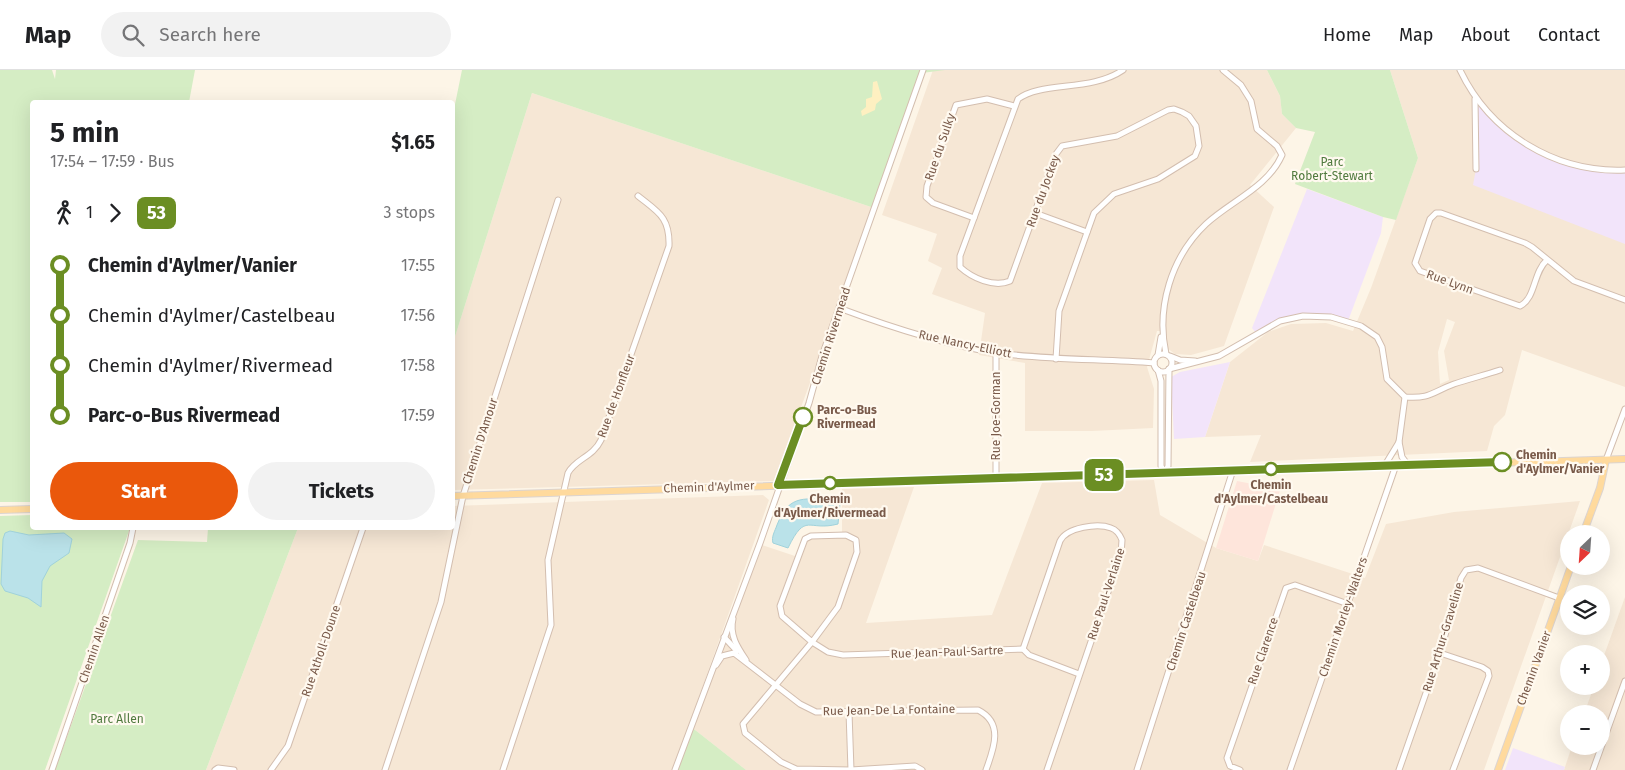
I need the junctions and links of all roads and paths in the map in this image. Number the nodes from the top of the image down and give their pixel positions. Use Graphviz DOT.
graph roads {
  1 [pos="923,70"];
  2 [pos="1123,70"];
  3 [pos="1223,70"];
  4 [pos="1460,70"];
  5 [pos="1475,99"];
  6 [pos="1014,106"];
  7 [pos="1476,169"];
  8 [pos="1625,170"];
  9 [pos="638,196"];
  10 [pos="558,200"];
  11 [pos="1035,213"];
  12 [pos="974,218"];
  13 [pos="1087,232"];
  14 [pos="1547,260"];
  15 [pos="1625,300"];
  16 [pos="839,308"];
  17 [pos="1162,332"];
  18 [pos="996,352"];
  19 [pos="1158,355"];
  20 [pos="1167,355"];
  21 [pos="1056,359"];
  22 [pos="1201,361"];
  23 [pos="1154,363"];
  24 [pos="1169,369"];
  25 [pos="1158,370"];
  26 [pos="1500,370"];
  27 [pos="1406,397"];
  28 [pos="1625,409"];
  29 [pos="1399,442"];
  30 [pos="1625,459"];
  31 [pos="1606,460"];
  32 [pos="1396,464"];
  33 [pos="1385,465"];
  34 [pos="1408,465"];
  35 [pos="1233,470"];
  36 [pos="1165,473"];
  37 [pos="996,479"];
  38 [pos="778,485"];
  39 [pos="563,493"];
  40 [pos="455,496"];
  41 [pos="463,496"];
  42 [pos="30,509"];
  43 [pos="0,510"];
  44 [pos="1586,525"];
  45 [pos="133,530"];
  46 [pos="362,530"];
  47 [pos="1568,575"];
  48 [pos="1559,598"];
  49 [pos="738,601"];
  50 [pos="1348,604"];
  51 [pos="724,637"];
  52 [pos="812,642"];
  53 [pos="1023,649"];
  54 [pos="1440,653"];
  55 [pos="748,662"];
  56 [pos="1079,674"];
  57 [pos="708,677"];
  58 [pos="1625,682"];
  59 [pos="776,684"];
  60 [pos="849,712"];
  61 [pos="52,770"];
  62 [pos="215,770"];
  63 [pos="234,770"];
  64 [pos="271,770"];
  65 [pos="385,770"];
  66 [pos="503,770"];
  67 [pos="675,770"];
  68 [pos="851,770"];
  69 [pos="922,770"];
  70 [pos="986,770"];
  71 [pos="1047,770"];
  72 [pos="1137,770"];
  73 [pos="1240,770"];
  74 [pos="1290,770"];
  75 [pos="1399,770"];
  76 [pos="1453,770"];
  77 [pos="1498,770"];
  78 [pos="1592,770"];
  1 -- 16 [label="street, Chemin Rivermead"];
  2 -- 6 [label="street"];
  3 -- 17 [label="street"];
  4 -- 5 [label="street"];
  5 -- 7 [label="street"];
  5 -- 8 [label="street"];
  6 -- 12 [label="street, Rue du Jockey"];
  6 -- 12 [label="street, Rue du Sulky"];
  9 -- 39 [label="street, Rue de Honfleur"];
  10 -- 41 [label="street, Chemin D'Amour"];
  11 -- 12 [label="street, Rue du Jockey"];
  11 -- 13 [label="street"];
  11 -- 13 [label="street, Rue du Jockey"];
  13 -- 21 [label="street, Rue du Jockey"];
  14 -- 14 [label="street, Rue Lynn"];
  14 -- 15 [label="street, Rue Lynn"];
  16 -- 18 [label="street, Rue Nancy-Elliott"];
  16 -- 38 [label="street, Chemin Rivermead"];
  17 -- 19 [label="street"];
  17 -- 20 [label="street"];
  18 -- 21 [label="street, Rue Nancy-Elliott"];
  18 -- 37 [label="street, Rue Joe-Gorman"];
  19 -- 20 [label="street"];
  19 -- 23 [label="street"];
  20 -- 22 [label="street"];
  20 -- 24 [label="street"];
  21 -- 23 [label="street, Rue Nancy-Elliott"];
  22 -- 24 [label="street"];
  22 -- 27 [label="street"];
  23 -- 25 [label="street"];
  24 -- 25 [label="street"];
  24 -- 36 [label="street"];
  25 -- 36 [label="street"];
  26 -- 27 [label="street"];
  27 -- 29 [label="street"];
  28 -- 31 [label="street"];
  29 -- 33 [label="street"];
  29 -- 34 [label="street"];
  30 -- 31 [label="main road, Chemin d'Aylmer"];
  31 -- 34 [label="main road, Chemin d'Aylmer"];
  31 -- 44 [label="main road"];
  32 -- 33 [label="main road, Chemin d'Aylmer"];
  32 -- 34 [label="main road, Chemin d'Aylmer"];
  32 -- 50 [label="street, Chemin Morley-Walters"];
  33 -- 35 [label="main road, Chemin d'Aylmer"];
  35 -- 36 [label="main road, Chemin d'Aylmer"];
  35 -- 72 [label="street, Chemin Castelbeau"];
  36 -- 37 [label="main road, Chemin d'Aylmer"];
  37 -- 38 [label="main road, Chemin d'Aylmer"];
  38 -- 39 [label="main road, Chemin d'Aylmer"];
  38 -- 49 [label="street, Chemin Rivermead"];
  39 -- 41 [label="main road, Chemin d'Aylmer"];
  39 -- 66 [label="street, Rue de Honfleur"];
  40 -- 41 [label="main road, Chemin d'Aylmer"];
  41 -- 65 [label="street, Chemin D'Amour"];
  42 -- 43 [label="main road"];
  45 -- 61 [label="street, Chemin Allen"];
  46 -- 64 [label="street, Rue Atholl-Doune"];
  47 -- 48 [label="main road, Chemin Vanier"];
  48 -- 54 [label="street, Rue Arthur-Graveline"];
  48 -- 77 [label="main road, Chemin Vanier"];
  49 -- 51 [label="street, Chemin Rivermead"];
  49 -- 55 [label="street, Rue Jean-De La Fontaine"];
  50 -- 73 [label="street, Rue Clarence"];
  50 -- 74 [label="street, Chemin Morley-Walters"];
  51 -- 55 [label="street, Rue Jean-De La Fontaine"];
  51 -- 57 [label="street, Chemin Rivermead"];
  52 -- 52 [label="street"];
  52 -- 53 [label="street, Rue Jean-Paul-Sartre"];
  52 -- 59 [label="street"];
  53 -- 56 [label="street"];
  53 -- 56 [label="street, Rue Paul-Verlaine"];
  54 -- 75 [label="street, Rue Arthur-Graveline"];
  54 -- 76 [label="street"];
  55 -- 57 [label="street, Rue Jean-De La Fontaine"];
  55 -- 59 [label="street, Rue Jean-De La Fontaine"];
  56 -- 71 [label="street, Rue Paul-Verlaine"];
  57 -- 67 [label="street, Chemin Rivermead"];
  58 -- 78 [label="street"];
  59 -- 60 [label="street, Rue Jean-De La Fontaine"];
  59 -- 68 [label="street"];
  60 -- 68 [label="street"];
  60 -- 70 [label="street, Rue Jean-De La Fontaine"];
  62 -- 63 [label="street"];
  68 -- 69 [label="street"];
}
